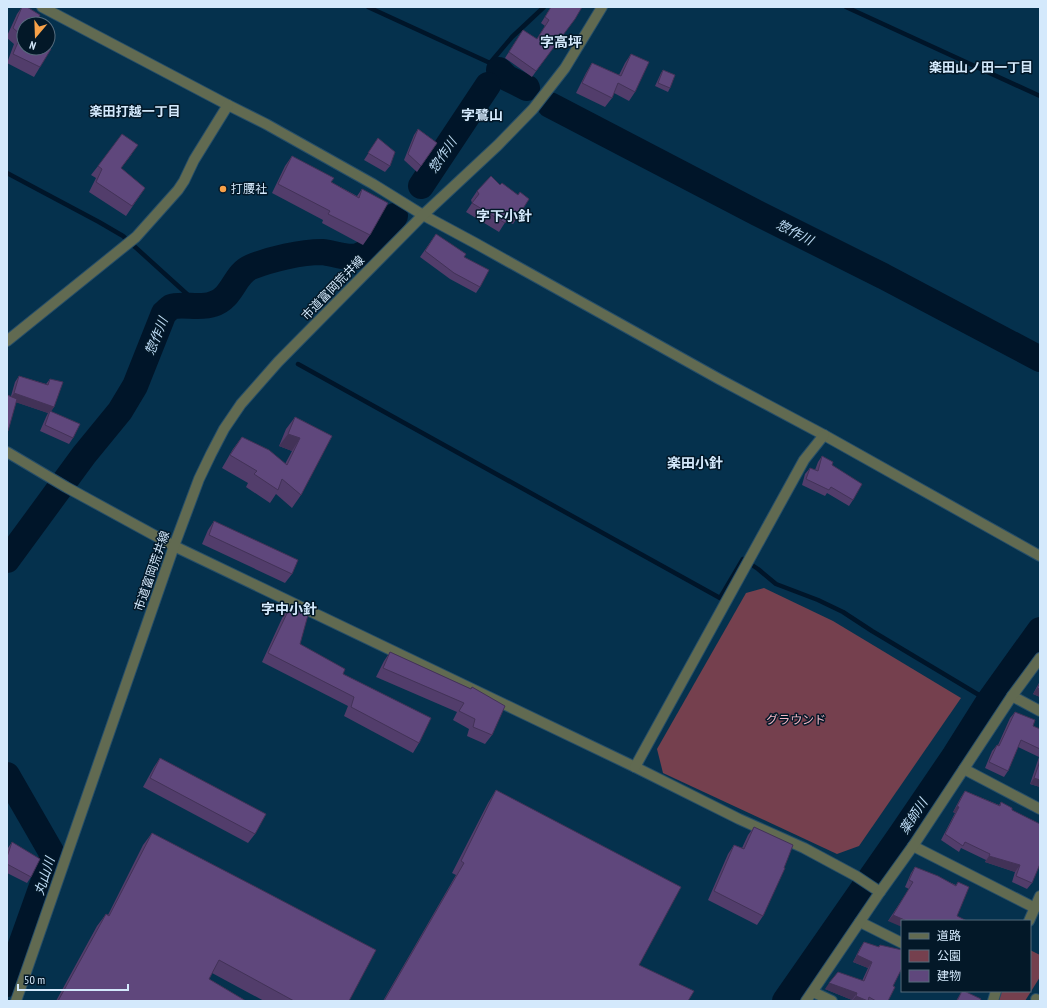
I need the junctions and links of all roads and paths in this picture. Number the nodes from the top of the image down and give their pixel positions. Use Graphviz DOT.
graph roads {
  1 [pos="42,7"];
  2 [pos="602,7"];
  3 [pos="228,105"];
  4 [pos="423,215"];
  5 [pos="7,341"];
  6 [pos="824,435"];
  7 [pos="7,452"];
  8 [pos="174,546"];
  9 [pos="1040,556"];
  10 [pos="1040,658"];
  11 [pos="1012,696"];
  12 [pos="1040,711"];
  13 [pos="635,766"];
  14 [pos="964,768"];
  15 [pos="1040,809"];
  16 [pos="913,846"];
  17 [pos="877,890"];
  18 [pos="1040,896"];
  19 [pos="1035,908"];
  20 [pos="1029,920"];
  21 [pos="860,922"];
  22 [pos="901,942"];
  23 [pos="813,992"];
  24 [pos="16,1001"];
  25 [pos="806,1001"];
  26 [pos="832,1001"];
  1 -- 3 [label="street"];
  2 -- 4 [label="street, 市道富岡荒井線"];
  3 -- 4 [label="street"];
  3 -- 5 [label="street"];
  4 -- 6 [label="street"];
  4 -- 8 [label="street, 市道富岡荒井線"];
  6 -- 9 [label="street"];
  6 -- 13 [label="street"];
  7 -- 8 [label="street"];
  8 -- 13 [label="street"];
  8 -- 24 [label="street, 市道富岡荒井線"];
  10 -- 11 [label="street"];
  11 -- 12 [label="street"];
  11 -- 14 [label="street"];
  13 -- 17 [label="street"];
  14 -- 15 [label="street"];
  14 -- 16 [label="street"];
  16 -- 17 [label="street"];
  16 -- 19 [label="street"];
  17 -- 21 [label="street"];
  18 -- 19 [label="street"];
  19 -- 20 [label="street"];
  21 -- 22 [label="street"];
  21 -- 23 [label="street"];
  23 -- 25 [label="street"];
  23 -- 26 [label="street"];
}
